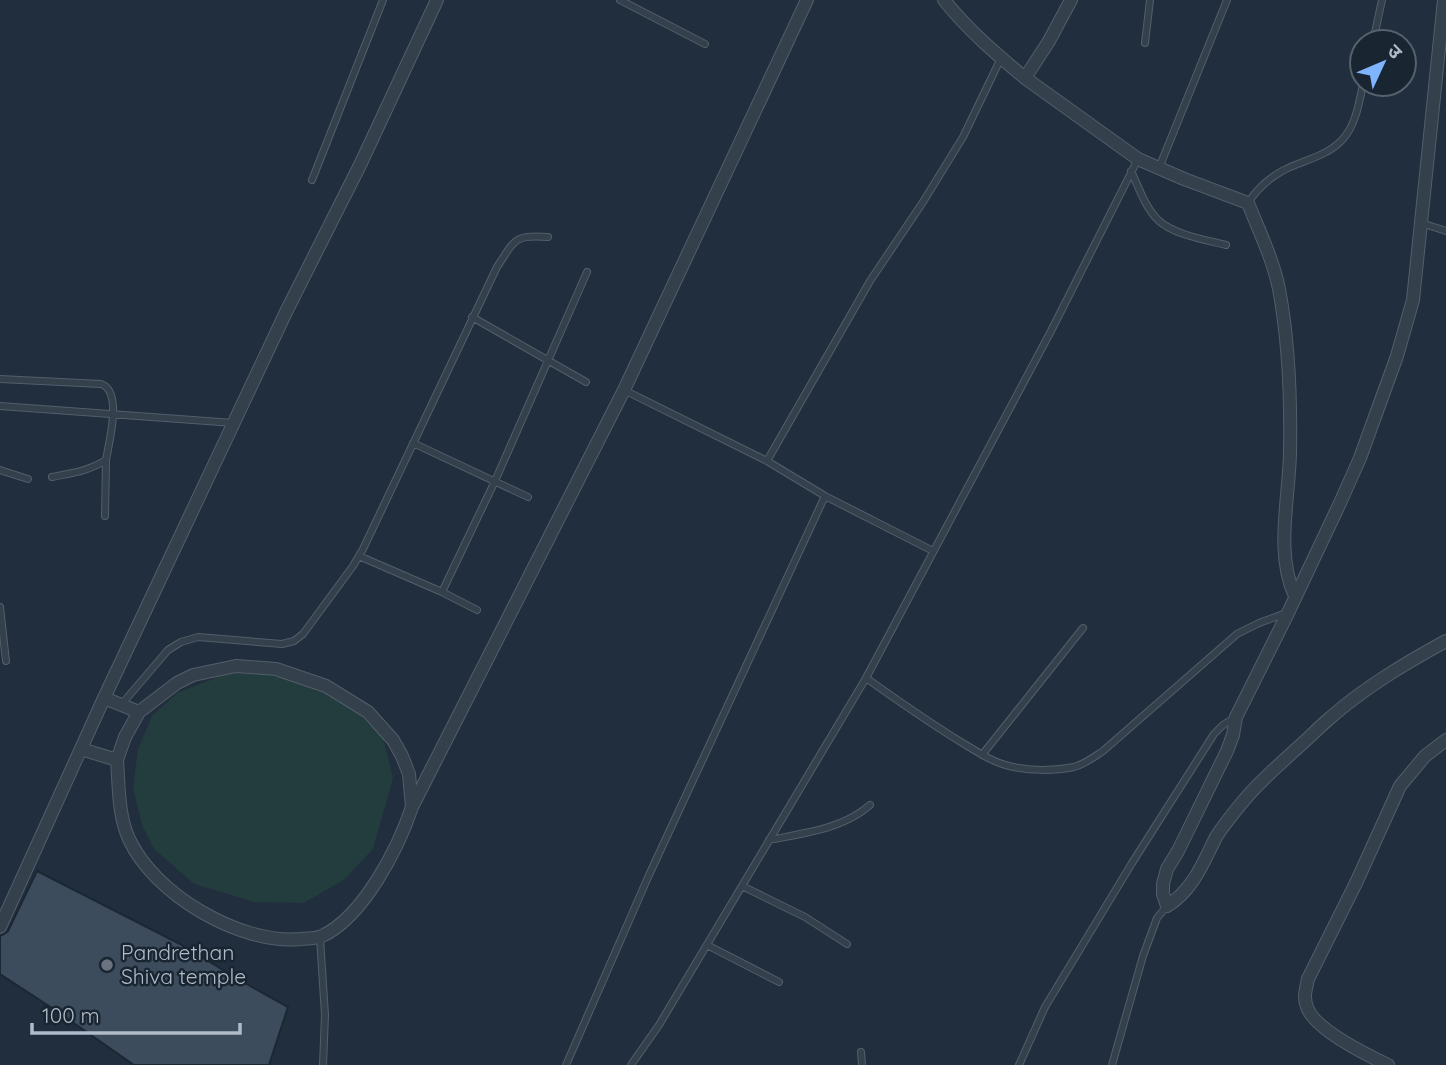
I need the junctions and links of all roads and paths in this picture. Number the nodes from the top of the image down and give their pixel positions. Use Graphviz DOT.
graph roads {
  1 [pos="383,0"];
  2 [pos="436,0"];
  3 [pos="620,0"];
  4 [pos="807,0"];
  5 [pos="1071,0"];
  6 [pos="1150,0"];
  7 [pos="1227,0"];
  8 [pos="1382,0"];
  9 [pos="1444,0"];
  10 [pos="945,1"];
  11 [pos="1376,28"];
  12 [pos="1145,43"];
  13 [pos="705,44"];
  14 [pos="1001,58"];
  15 [pos="1025,78"];
  16 [pos="1359,98"];
  17 [pos="1138,159"];
  18 [pos="1159,168"];
  19 [pos="1131,171"];
  20 [pos="312,180"];
  21 [pos="1248,203"];
  22 [pos="1421,223"];
  23 [pos="1446,231"];
  24 [pos="548,237"];
  25 [pos="1226,246"];
  26 [pos="587,272"];
  27 [pos="472,317"];
  28 [pos="548,360"];
  29 [pos="0,379"];
  30 [pos="586,382"];
  31 [pos="624,390"];
  32 [pos="0,406"];
  33 [pos="114,414"];
  34 [pos="234,423"];
  35 [pos="413,443"];
  36 [pos="106,460"];
  37 [pos="767,461"];
  38 [pos="0,470"];
  39 [pos="52,477"];
  40 [pos="28,479"];
  41 [pos="495,481"];
  42 [pos="825,496"];
  43 [pos="528,497"];
  44 [pos="105,516"];
  45 [pos="933,551"];
  46 [pos="359,556"];
  47 [pos="442,592"];
  48 [pos="1295,596"];
  49 [pos="0,607"];
  50 [pos="477,610"];
  51 [pos="1288,612"];
  52 [pos="1083,628"];
  53 [pos="1446,641"];
  54 [pos="6,661"];
  55 [pos="866,678"];
  56 [pos="104,698"];
  57 [pos="121,705"];
  58 [pos="139,712"];
  59 [pos="1236,718"];
  60 [pos="1446,740"];
  61 [pos="81,749"];
  62 [pos="982,755"];
  63 [pos="117,760"];
  64 [pos="870,805"];
  65 [pos="412,807"];
  66 [pos="769,840"];
  67 [pos="742,886"];
  68 [pos="1167,906"];
  69 [pos="0,928"];
  70 [pos="320,937"];
  71 [pos="848,944"];
  72 [pos="707,945"];
  73 [pos="779,982"];
  74 [pos="861,1052"];
  75 [pos="323,1065"];
  76 [pos="566,1065"];
  77 [pos="631,1065"];
  78 [pos="862,1065"];
  79 [pos="1019,1065"];
  80 [pos="1112,1065"];
  81 [pos="1388,1065"];
  1 -- 20 [label="lane"];
  2 -- 34 [label="street"];
  3 -- 13 [label="lane"];
  4 -- 31 [label="street"];
  5 -- 15 [label="street"];
  6 -- 12 [label="lane"];
  7 -- 18 [label="lane"];
  8 -- 11 [label="lane"];
  9 -- 22 [label="street"];
  10 -- 14 [label="street"];
  14 -- 15 [label="street"];
  14 -- 37 [label="lane"];
  15 -- 17 [label="street"];
  16 -- 21 [label="lane"];
  17 -- 18 [label="street"];
  17 -- 19 [label="lane"];
  18 -- 21 [label="street"];
  19 -- 25 [label="lane"];
  19 -- 45 [label="lane"];
  21 -- 48 [label="street"];
  22 -- 23 [label="lane"];
  22 -- 48 [label="street"];
  24 -- 27 [label="lane"];
  26 -- 28 [label="lane"];
  27 -- 28 [label="lane"];
  27 -- 35 [label="lane"];
  28 -- 30 [label="lane"];
  28 -- 41 [label="lane"];
  29 -- 33 [label="lane"];
  31 -- 37 [label="lane"];
  31 -- 65 [label="street"];
  32 -- 33 [label="lane"];
  33 -- 34 [label="lane"];
  33 -- 36 [label="lane"];
  34 -- 56 [label="street"];
  35 -- 41 [label="lane"];
  35 -- 46 [label="lane"];
  36 -- 39 [label="lane"];
  36 -- 44 [label="lane"];
  37 -- 42 [label="lane"];
  38 -- 40 [label="lane"];
  41 -- 43 [label="lane"];
  41 -- 47 [label="lane"];
  42 -- 45 [label="lane"];
  42 -- 76 [label="lane"];
  45 -- 55 [label="lane"];
  46 -- 47 [label="lane"];
  46 -- 57 [label="lane"];
  47 -- 50 [label="lane"];
  48 -- 51 [label="street"];
  49 -- 54 [label="lane"];
  51 -- 59 [label="street"];
  51 -- 62 [label="lane"];
  52 -- 62 [label="lane"];
  53 -- 68 [label="street"];
  55 -- 62 [label="lane"];
  55 -- 66 [label="lane"];
  56 -- 57 [label="street"];
  56 -- 61 [label="street"];
  57 -- 58 [label="street"];
  58 -- 63 [label="street"];
  58 -- 65 [label="street"];
  59 -- 68 [label="street"];
  59 -- 79 [label="lane"];
  60 -- 81 [label="street"];
  61 -- 63 [label="street"];
  61 -- 69 [label="street"];
  63 -- 70 [label="street"];
  64 -- 66 [label="lane"];
  65 -- 70 [label="street"];
  66 -- 67 [label="lane"];
  67 -- 71 [label="lane"];
  67 -- 72 [label="lane"];
  68 -- 80 [label="lane"];
  70 -- 75 [label="lane"];
  72 -- 73 [label="lane"];
  72 -- 77 [label="lane"];
  74 -- 78 [label="lane"];
}
